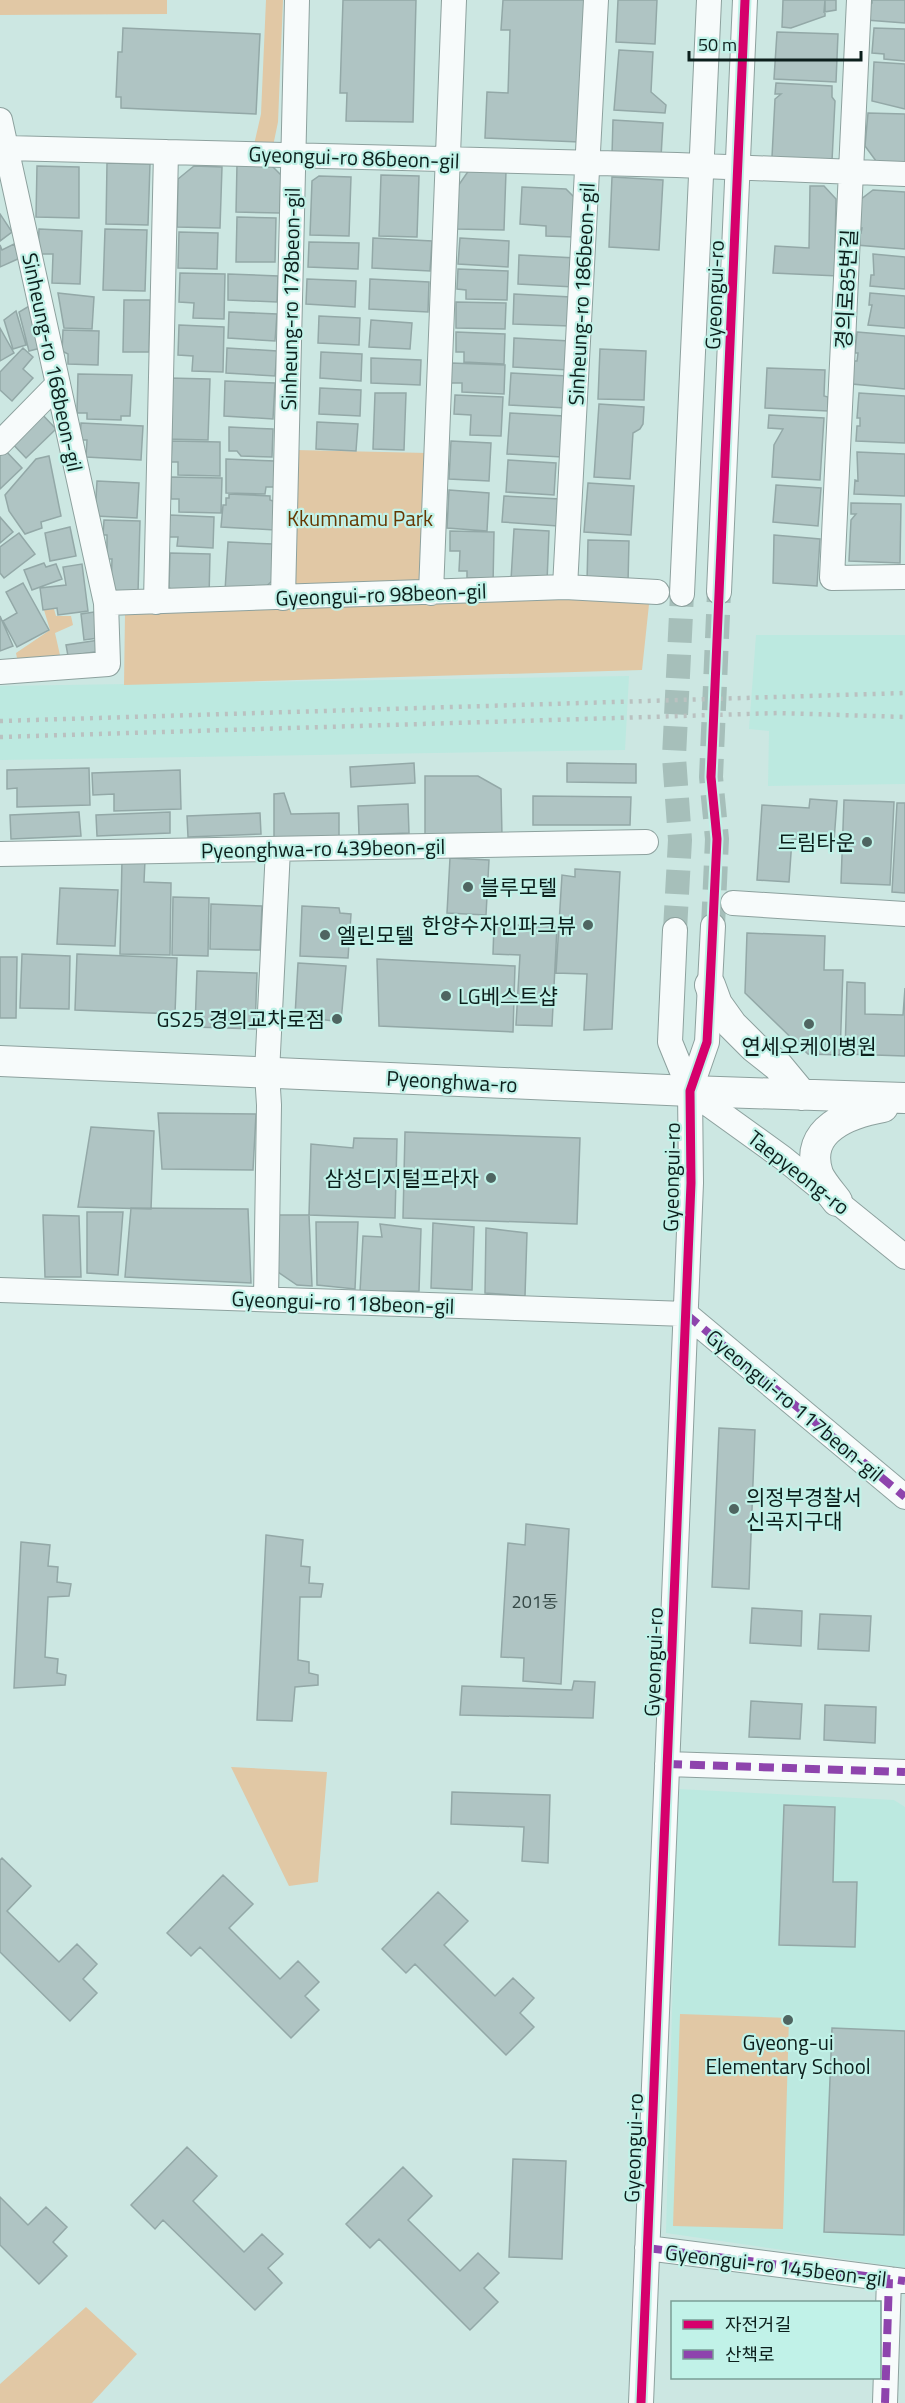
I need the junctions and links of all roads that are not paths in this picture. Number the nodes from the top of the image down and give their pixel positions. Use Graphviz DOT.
graph roads {
  1 [pos="297,0"];
  2 [pos="454,0"];
  3 [pos="596,0"];
  4 [pos="709,0"];
  5 [pos="745,0"];
  6 [pos="859,0"];
  7 [pos="0,120"];
  8 [pos="6,148"];
  9 [pos="166,152"];
  10 [pos="293,155"];
  11 [pos="447,159"];
  12 [pos="588,163"];
  13 [pos="702,166"];
  14 [pos="737,169"];
  15 [pos="851,173"];
  16 [pos="905,174"];
  17 [pos="58,384"];
  18 [pos="0,443"];
  19 [pos="905,577"];
  20 [pos="565,587"];
  21 [pos="431,592"];
  22 [pos="657,592"];
  23 [pos="719,592"];
  24 [pos="682,594"];
  25 [pos="283,598"];
  26 [pos="156,602"];
  27 [pos="106,603"];
  28 [pos="0,672"];
  29 [pos="646,842"];
  30 [pos="278,849"];
  31 [pos="0,854"];
  32 [pos="733,903"];
  33 [pos="905,914"];
  34 [pos="712,926"];
  35 [pos="675,930"];
  36 [pos="710,985"];
  37 [pos="0,1061"];
  38 [pos="267,1073"];
  39 [pos="690,1091"];
  40 [pos="802,1095"];
  41 [pos="905,1100"];
  42 [pos="837,1201"];
  43 [pos="905,1257"];
  44 [pos="0,1290"];
  45 [pos="266,1299"];
  46 [pos="686,1314"];
  47 [pos="905,1497"];
  48 [pos="667,1764"];
  49 [pos="905,1772"];
  50 [pos="647,2248"];
  51 [pos="897,2280"];
  52 [pos="641,2403"];
  53 [pos="885,2403"];
  1 -- 10 [label="street, Sinheung-ro 178beon-gil"];
  2 -- 11 [label="street"];
  3 -- 12 [label="street, Sinheung-ro 186beon-gil"];
  4 -- 13 [label="street, Gyeongui-ro"];
  5 -- 14 [label="street, Gyeongui-ro"];
  6 -- 15 [label="street, 경의로85번길"];
  7 -- 8 [label="street, Sinheung-ro 168beon-gil"];
  8 -- 9 [label="street, Gyeongui-ro 86beon-gil"];
  8 -- 17 [label="street, Sinheung-ro 168beon-gil"];
  9 -- 10 [label="street, Gyeongui-ro 86beon-gil"];
  9 -- 26 [label="street"];
  10 -- 11 [label="street, Gyeongui-ro 86beon-gil"];
  10 -- 25 [label="street, Sinheung-ro 178beon-gil"];
  11 -- 12 [label="street, Gyeongui-ro 86beon-gil"];
  11 -- 21 [label="street"];
  12 -- 13 [label="street, Gyeongui-ro 86beon-gil"];
  12 -- 20 [label="street, Sinheung-ro 186beon-gil"];
  13 -- 14 [label="street, Gyeongui-ro 86beon-gil"];
  13 -- 24 [label="street, Gyeongui-ro"];
  14 -- 15 [label="street, Gyeongui-ro 86beon-gil"];
  14 -- 23 [label="street, Gyeongui-ro"];
  15 -- 16 [label="street, Gyeongui-ro 86beon-gil"];
  15 -- 19 [label="street, 경의로85번길"];
  17 -- 18 [label="street"];
  17 -- 27 [label="street, Sinheung-ro 168beon-gil"];
  20 -- 21 [label="street, Gyeongui-ro 98beon-gil"];
  20 -- 22 [label="street, Gyeongui-ro 98beon-gil"];
  21 -- 25 [label="street, Gyeongui-ro 98beon-gil"];
  25 -- 26 [label="street, Gyeongui-ro 98beon-gil"];
  26 -- 27 [label="street, Gyeongui-ro 98beon-gil"];
  27 -- 28 [label="street, Sinheung-ro 168beon-gil"];
  29 -- 30 [label="street, Pyeonghwa-ro 439beon-gil"];
  30 -- 31 [label="street, Pyeonghwa-ro 439beon-gil"];
  30 -- 38 [label="street"];
  32 -- 33 [label="street"];
  34 -- 36 [label="street, Gyeongui-ro"];
  35 -- 39 [label="street, Gyeongui-ro"];
  36 -- 39 [label="street, Gyeongui-ro"];
  36 -- 40 [label="main road"];
  37 -- 38 [label="main road, Pyeonghwa-ro"];
  38 -- 39 [label="main road, Pyeonghwa-ro"];
  38 -- 45 [label="street"];
  39 -- 40 [label="main road, Pyeonghwa-ro"];
  39 -- 42 [label="street, Taepyeong-ro"];
  39 -- 46 [label="street, Gyeongui-ro"];
  40 -- 41 [label="main road, Pyeonghwa-ro"];
  41 -- 42 [label="main road"];
  42 -- 43 [label="street, Taepyeong-ro"];
  44 -- 45 [label="street, Gyeongui-ro 118beon-gil"];
  45 -- 46 [label="street, Gyeongui-ro 118beon-gil"];
  46 -- 47 [label="street, Gyeongui-ro 117beon-gil"];
  46 -- 48 [label="street, Gyeongui-ro"];
  48 -- 49 [label="street"];
  48 -- 50 [label="street, Gyeongui-ro"];
  50 -- 51 [label="street, Gyeongui-ro 145beon-gil"];
  50 -- 52 [label="street, Gyeongui-ro"];
  51 -- 53 [label="street"];
}
